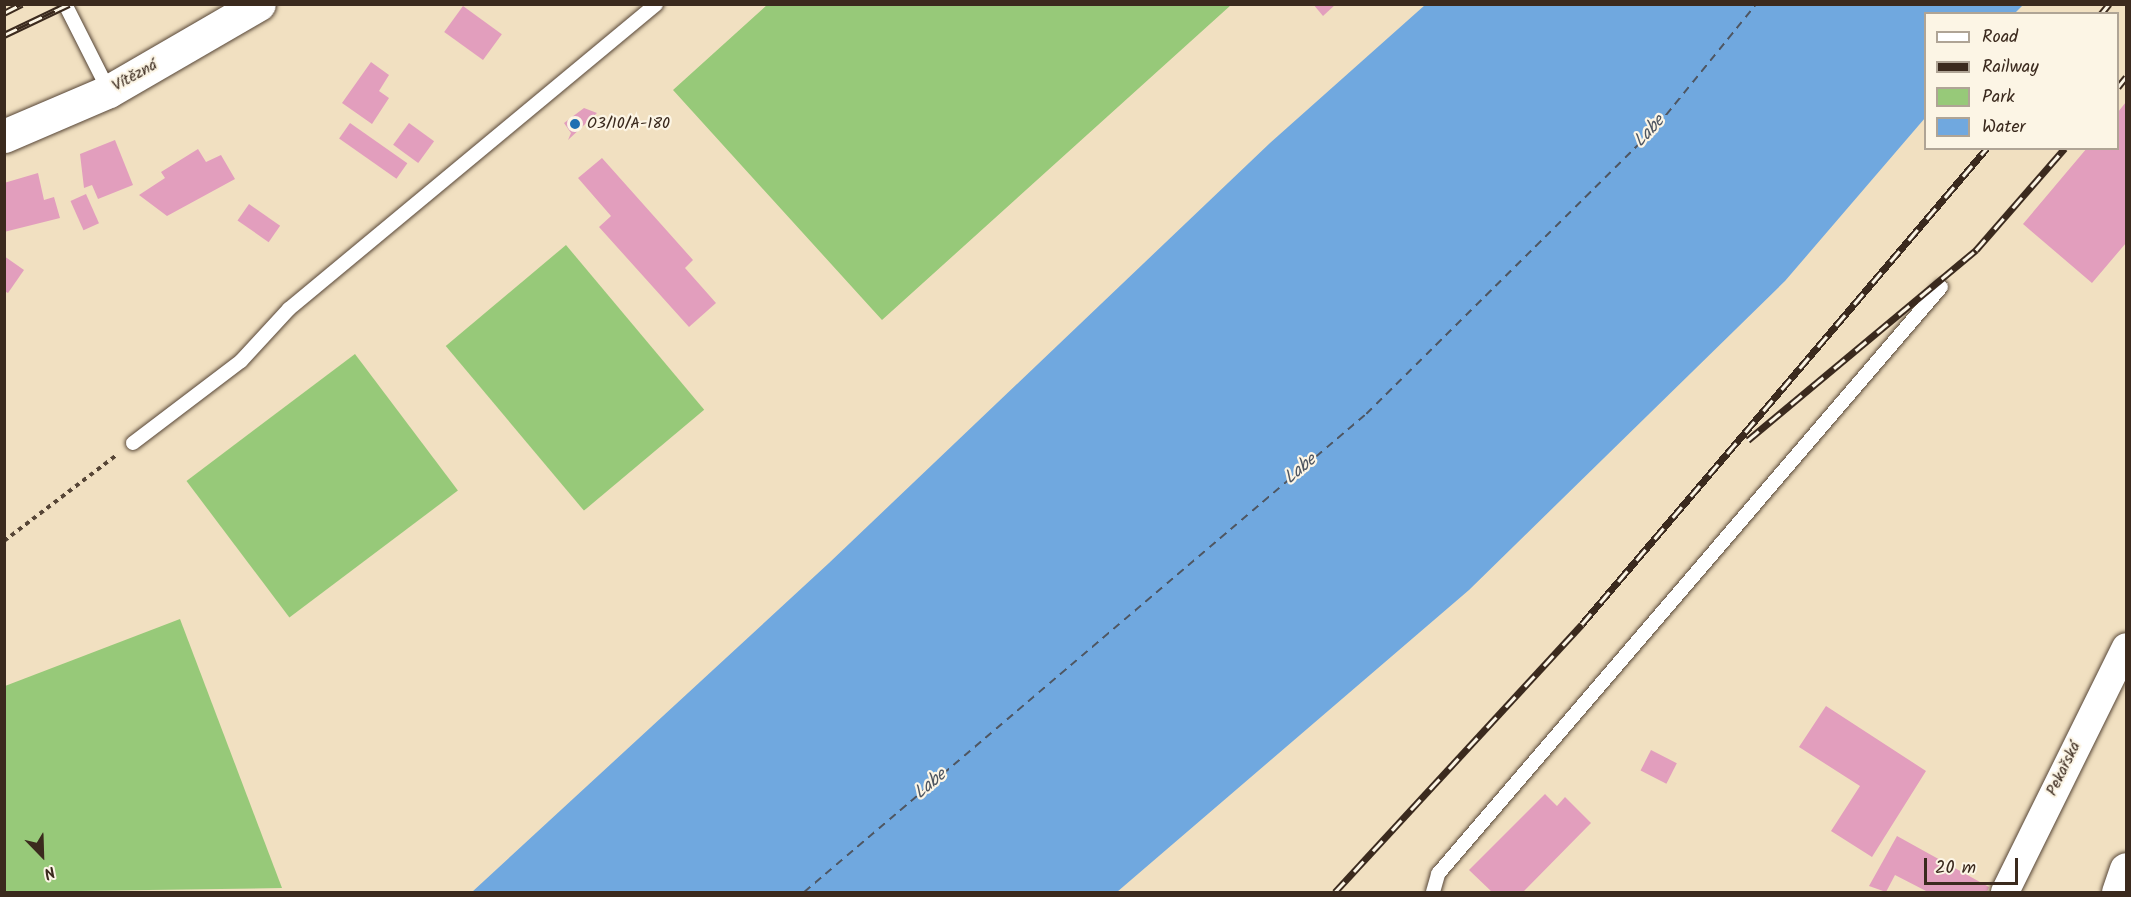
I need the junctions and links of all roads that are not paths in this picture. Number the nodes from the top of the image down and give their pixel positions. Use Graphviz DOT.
graph roads {
  1 [pos="65,4"];
  2 [pos="259,4"];
  3 [pos="656,4"];
  4 [pos="109,91"];
  5 [pos="4,136"];
  6 [pos="1941,287"];
  7 [pos="133,443"];
  8 [pos="2127,648"];
  9 [pos="2127,869"];
  10 [pos="1434,892"];
  11 [pos="2005,892"];
  12 [pos="2118,892"];
  1 -- 4 [label="lane"];
  2 -- 4 [label="main road, Vítězná"];
  3 -- 7 [label="lane"];
  4 -- 5 [label="main road, Vítězná"];
  6 -- 10 [label="lane"];
  8 -- 11 [label="street, Pekařská"];
  9 -- 12 [label="main road"];
}
